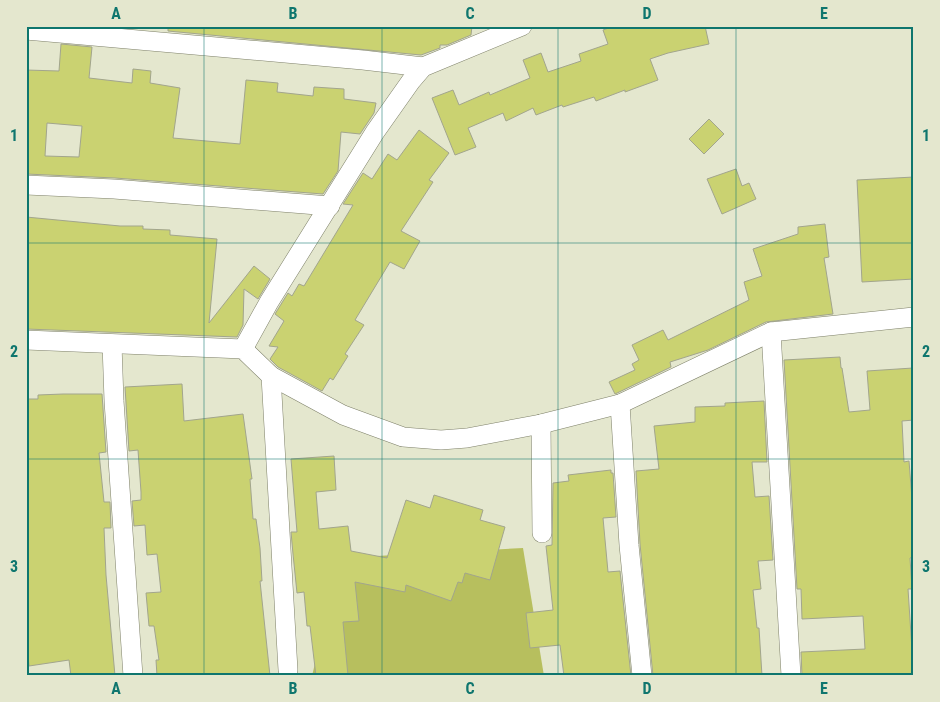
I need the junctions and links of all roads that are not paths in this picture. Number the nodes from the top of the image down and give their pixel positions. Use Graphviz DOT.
graph roads {
  1 [pos="522,26"];
  2 [pos="26,30"];
  3 [pos="423,67"];
  4 [pos="26,185"];
  5 [pos="330,206"];
  6 [pos="914,318"];
  7 [pos="771,332"];
  8 [pos="26,340"];
  9 [pos="112,344"];
  10 [pos="243,349"];
  11 [pos="270,376"];
  12 [pos="620,404"];
  13 [pos="541,424"];
  14 [pos="542,533"];
  15 [pos="288,670"];
  16 [pos="133,676"];
  17 [pos="642,676"];
  18 [pos="791,676"];
  1 -- 3 [label="street"];
  2 -- 3 [label="street"];
  3 -- 5 [label="street"];
  4 -- 5 [label="street"];
  5 -- 10 [label="street"];
  6 -- 7 [label="street"];
  7 -- 12 [label="street"];
  7 -- 18 [label="street"];
  8 -- 9 [label="street"];
  9 -- 10 [label="street"];
  9 -- 16 [label="street"];
  10 -- 11 [label="street"];
  11 -- 13 [label="street"];
  11 -- 15 [label="street"];
  12 -- 13 [label="street"];
  12 -- 17 [label="street"];
  13 -- 14 [label="street"];
}
